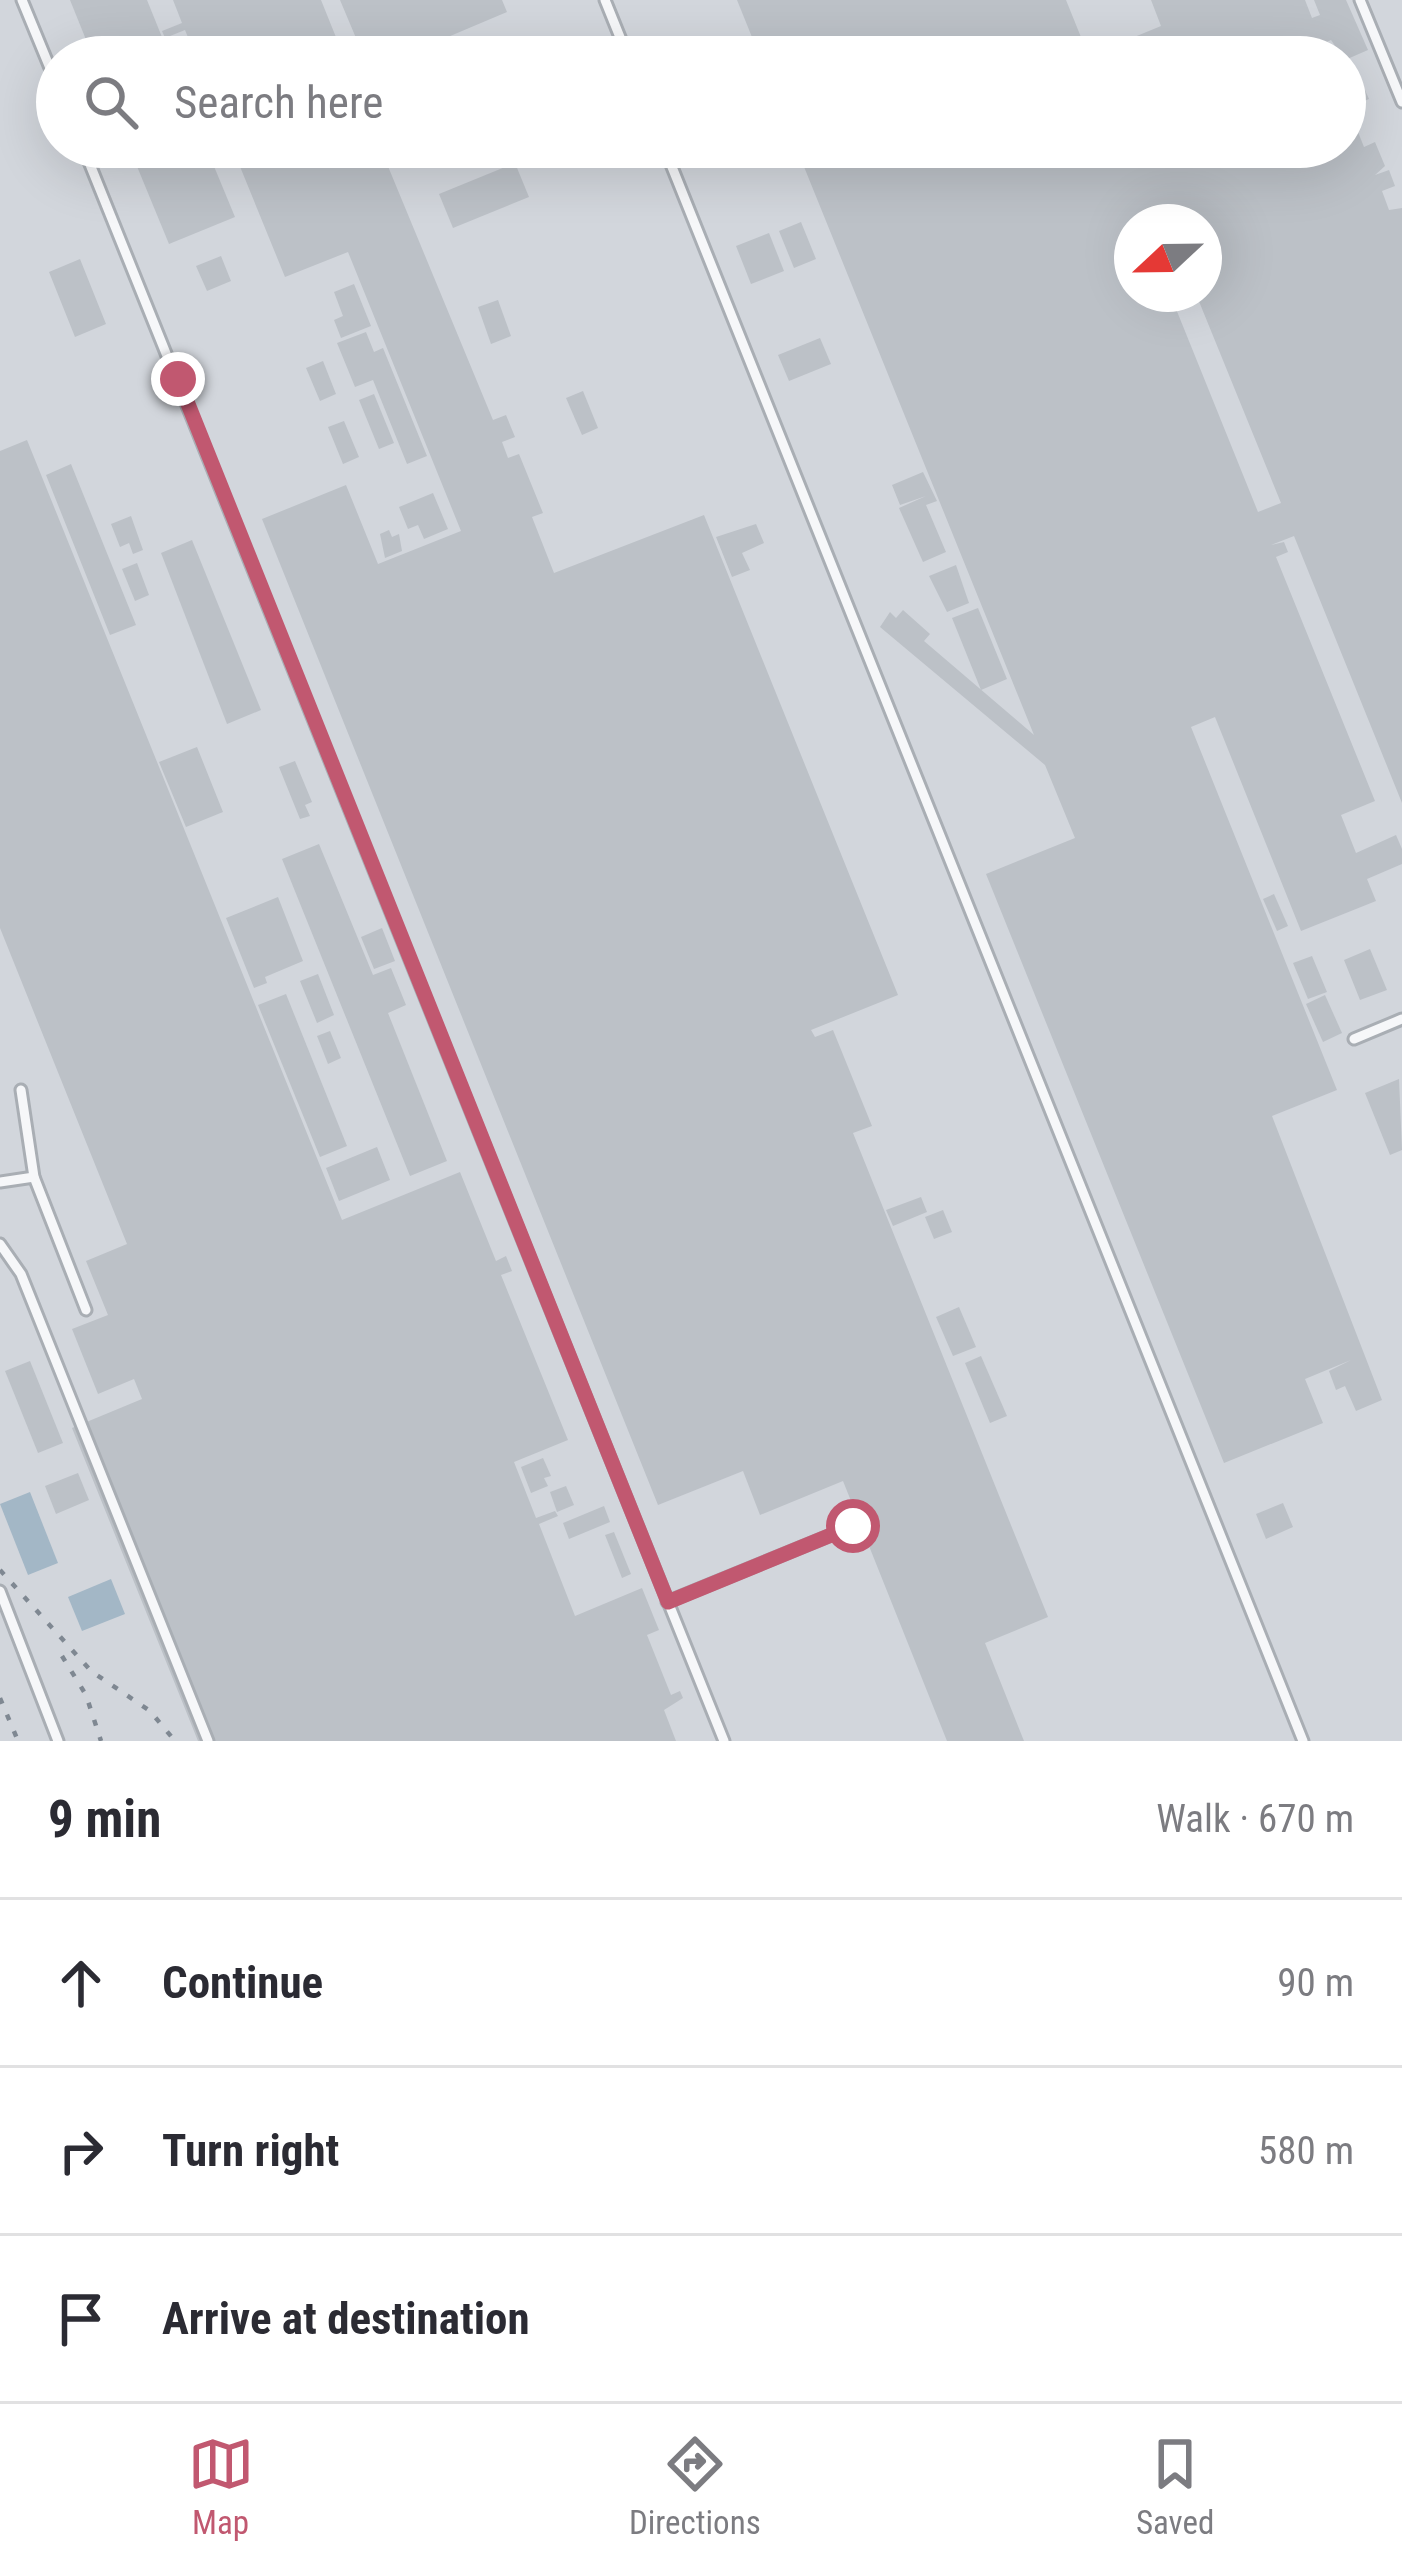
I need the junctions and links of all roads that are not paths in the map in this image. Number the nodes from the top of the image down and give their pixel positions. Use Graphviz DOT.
graph roads {
  1 [pos="22,0"];
  2 [pos="604,0"];
  3 [pos="1360,0"];
  4 [pos="37,36"];
  5 [pos="619,36"];
  6 [pos="1402,102"];
  7 [pos="90,168"];
  8 [pos="672,168"];
  9 [pos="1402,1019"];
  10 [pos="1354,1039"];
  11 [pos="20,1090"];
  12 [pos="34,1177"];
  13 [pos="0,1182"];
  14 [pos="0,1244"];
  15 [pos="86,1310"];
  16 [pos="853,1526"];
  17 [pos="0,1591"];
  18 [pos="668,1602"];
  19 [pos="58,1741"];
  20 [pos="208,1741"];
  21 [pos="724,1741"];
  22 [pos="1303,1741"];
  1 -- 4 [label="lane"];
  2 -- 5 [label="lane"];
  3 -- 6 [label="lane"];
  7 -- 18 [label="lane"];
  8 -- 22 [label="lane"];
  9 -- 10 [label="lane"];
  11 -- 12 [label="lane"];
  12 -- 13 [label="lane"];
  12 -- 15 [label="lane"];
  14 -- 20 [label="lane"];
  16 -- 18 [label="lane"];
  17 -- 19 [label="lane"];
  18 -- 21 [label="lane"];
}
